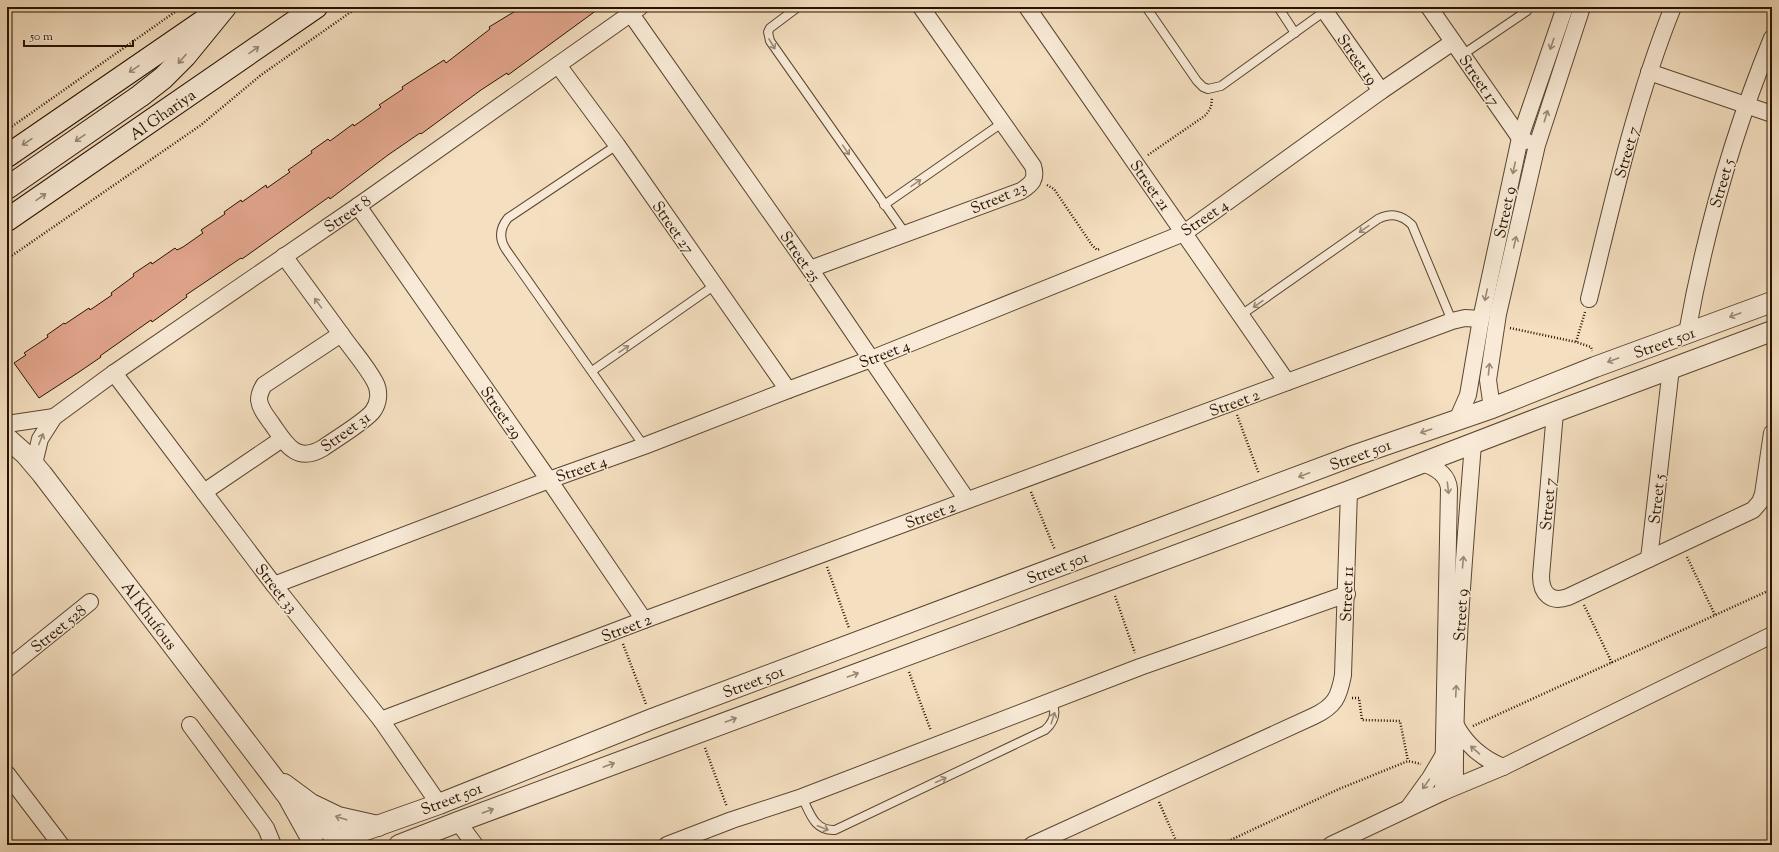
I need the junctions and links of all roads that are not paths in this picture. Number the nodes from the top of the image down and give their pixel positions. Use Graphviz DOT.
graph roads {
  1 [pos="225,7"];
  2 [pos="316,7"];
  3 [pos="798,7"];
  4 [pos="922,7"];
  5 [pos="1028,7"];
  6 [pos="1146,7"];
  7 [pos="1278,7"];
  8 [pos="1429,7"];
  9 [pos="1565,7"];
  10 [pos="1582,7"];
  11 [pos="1673,7"];
  12 [pos="1324,9"];
  13 [pos="636,11"];
  14 [pos="1527,11"];
  15 [pos="1296,33"];
  16 [pos="1772,38"];
  17 [pos="1457,48"];
  18 [pos="558,65"];
  19 [pos="1649,72"];
  20 [pos="1381,91"];
  21 [pos="1747,106"];
  22 [pos="1772,114"];
  23 [pos="1002,122"];
  24 [pos="1520,138"];
  25 [pos="617,145"];
  26 [pos="1537,145"];
  27 [pos="7,156"];
  28 [pos="7,188"];
  29 [pos="884,205"];
  30 [pos="358,206"];
  31 [pos="8,220"];
  32 [pos="1184,233"];
  33 [pos="905,234"];
  34 [pos="284,256"];
  35 [pos="810,269"];
  36 [pos="714,285"];
  37 [pos="1589,299"];
  38 [pos="1772,302"];
  39 [pos="1241,315"];
  40 [pos="1481,319"];
  41 [pos="1452,321"];
  42 [pos="1772,331"];
  43 [pos="1687,333"];
  44 [pos="341,334"];
  45 [pos="871,359"];
  46 [pos="1671,368"];
  47 [pos="592,371"];
  48 [pos="114,373"];
  49 [pos="1287,382"];
  50 [pos="788,390"];
  51 [pos="1492,408"];
  52 [pos="1554,412"];
  53 [pos="54,417"];
  54 [pos="1457,420"];
  55 [pos="7,424"];
  56 [pos="1772,433"];
  57 [pos="7,438"];
  58 [pos="282,439"];
  59 [pos="1473,444"];
  60 [pos="644,446"];
  61 [pos="1422,463"];
  62 [pos="34,464"];
  63 [pos="549,480"];
  64 [pos="1349,491"];
  65 [pos="204,492"];
  66 [pos="967,500"];
  67 [pos="1649,559"];
  68 [pos="274,585"];
  69 [pos="1346,594"];
  70 [pos="90,602"];
  71 [pos="644,620"];
  72 [pos="1772,635"];
  73 [pos="7,669"];
  74 [pos="1052,702"];
  75 [pos="381,720"];
  76 [pos="190,725"];
  77 [pos="1457,728"];
  78 [pos="1440,761"];
  79 [pos="1503,767"];
  80 [pos="270,773"];
  81 [pos="7,774"];
  82 [pos="12,789"];
  83 [pos="1449,789"];
  84 [pos="288,797"];
  85 [pos="802,797"];
  86 [pos="439,804"];
  87 [pos="1406,810"];
  88 [pos="458,822"];
  89 [pos="380,826"];
  90 [pos="343,839"];
  91 [pos="422,840"];
  92 [pos="697,840"];
  93 [pos="312,844"];
  94 [pos="61,845"];
  95 [pos="273,845"];
  96 [pos="399,845"];
  97 [pos="475,845"];
  98 [pos="667,845"];
  99 [pos="1032,845"];
  100 [pos="1331,845"];
  1 -- 27 [label="main road, one-way"];
  1 -- 28 [label="main road, one-way"];
  31 -- 2 [label="main road, Al Ghariya, one-way"];
  3 -- 29 [label="lane, one-way"];
  4 -- 23 [label="street, Street 23"];
  5 -- 32 [label="street, Street 21"];
  6 -- 15 [label="lane"];
  7 -- 15 [label="lane"];
  8 -- 17 [label="street, Street 17"];
  9 -- 24 [label="street, Street 9, one-way"];
  26 -- 10 [label="street, Street 9, one-way"];
  11 -- 19 [label="street, Street 7"];
  12 -- 15 [label="lane"];
  12 -- 20 [label="street, Street 19"];
  13 -- 18 [label="street, Street 8"];
  13 -- 35 [label="street, Street 25"];
  14 -- 17 [label="lane"];
  16 -- 21 [label="street, Street 5"];
  17 -- 20 [label="street, Street 4"];
  17 -- 24 [label="street, Street 17"];
  18 -- 25 [label="street, Street 27"];
  18 -- 30 [label="street, Street 8"];
  19 -- 21 [label="street"];
  19 -- 37 [label="street, Street 7"];
  20 -- 32 [label="street, Street 4"];
  21 -- 22 [label="street"];
  21 -- 43 [label="street, Street 5"];
  29 -- 23 [label="lane, one-way"];
  23 -- 33 [label="street, Street 23"];
  24 -- 26 [label="street"];
  24 -- 40 [label="street, Street 9, one-way"];
  25 -- 36 [label="street, Street 27"];
  25 -- 47 [label="lane"];
  51 -- 26 [label="street, Street 9, one-way"];
  29 -- 33 [label="lane"];
  30 -- 34 [label="street, Street 8"];
  30 -- 63 [label="street, Street 29"];
  32 -- 39 [label="street, Street 21"];
  32 -- 45 [label="street, Street 4"];
  33 -- 35 [label="street, Street 23"];
  44 -- 34 [label="street, Street 31, one-way"];
  34 -- 48 [label="street, Street 8"];
  35 -- 45 [label="street, Street 25"];
  47 -- 36 [label="lane, one-way"];
  36 -- 50 [label="street, Street 27"];
  38 -- 43 [label="street, Street 501, one-way"];
  41 -- 39 [label="lane, one-way"];
  39 -- 49 [label="street, Street 21"];
  40 -- 41 [label="street, Street 2"];
  40 -- 54 [label="street, Street 9"];
  41 -- 49 [label="street, Street 2"];
  42 -- 46 [label="street, Street 501"];
  43 -- 51 [label="street, Street 501, one-way"];
  44 -- 58 [label="street, Street 31"];
  44 -- 58 [label="street, Street 31"];
  45 -- 50 [label="street, Street 4"];
  45 -- 66 [label="street, Street 25"];
  46 -- 52 [label="street, Street 501"];
  46 -- 67 [label="street, Street 5"];
  47 -- 60 [label="lane"];
  48 -- 53 [label="street, Street 8"];
  48 -- 65 [label="street, Street 33"];
  49 -- 66 [label="street, Street 2"];
  50 -- 60 [label="street, Street 4"];
  51 -- 54 [label="street, Street 501"];
  52 -- 59 [label="street, Street 501"];
  52 -- 67 [label="street, Street 7"];
  53 -- 55 [label="street, Street 8"];
  62 -- 53 [label="street, Street 8, one-way"];
  54 -- 86 [label="street, Street 501, one-way"];
  56 -- 67 [label="street"];
  57 -- 62 [label="street, Al Khufous"];
  58 -- 65 [label="street"];
  59 -- 61 [label="street, Street 501"];
  77 -- 59 [label="street, Street 9, one-way"];
  60 -- 63 [label="street, Street 4"];
  61 -- 64 [label="street, Street 501"];
  61 -- 78 [label="street, Street 9, one-way"];
  62 -- 80 [label="street, Al Khufous"];
  63 -- 68 [label="street, Street 4"];
  63 -- 71 [label="street, Street 29"];
  64 -- 69 [label="street, Street 11"];
  88 -- 64 [label="street, Street 501, one-way"];
  65 -- 68 [label="street, Street 33"];
  66 -- 71 [label="street, Street 2"];
  68 -- 75 [label="street, Street 33"];
  69 -- 74 [label="street"];
  69 -- 99 [label="street, Street 11"];
  70 -- 73 [label="street, Street 528"];
  71 -- 75 [label="street, Street 2"];
  72 -- 79 [label="street"];
  74 -- 85 [label="street"];
  85 -- 74 [label="lane, one-way"];
  75 -- 86 [label="street, Street 33"];
  76 -- 95 [label="street"];
  79 -- 77 [label="street, one-way"];
  77 -- 83 [label="street, Street 9"];
  78 -- 83 [label="street, Street 9"];
  78 -- 87 [label="street, one-way"];
  79 -- 83 [label="street"];
  80 -- 84 [label="street, Al Khufous"];
  89 -- 80 [label="street, one-way"];
  81 -- 82 [label="street"];
  82 -- 94 [label="street"];
  83 -- 87 [label="street"];
  84 -- 90 [label="street, Al Khufous"];
  84 -- 93 [label="street, Al Khufous"];
  85 -- 92 [label="street"];
  86 -- 89 [label="street, Street 501"];
  87 -- 100 [label="street"];
  88 -- 91 [label="street, Street 501"];
  88 -- 97 [label="street"];
  89 -- 90 [label="street, Street 501"];
  90 -- 93 [label="street, Street 501"];
  91 -- 96 [label="street, Street 501"];
  92 -- 98 [label="street"];
}
